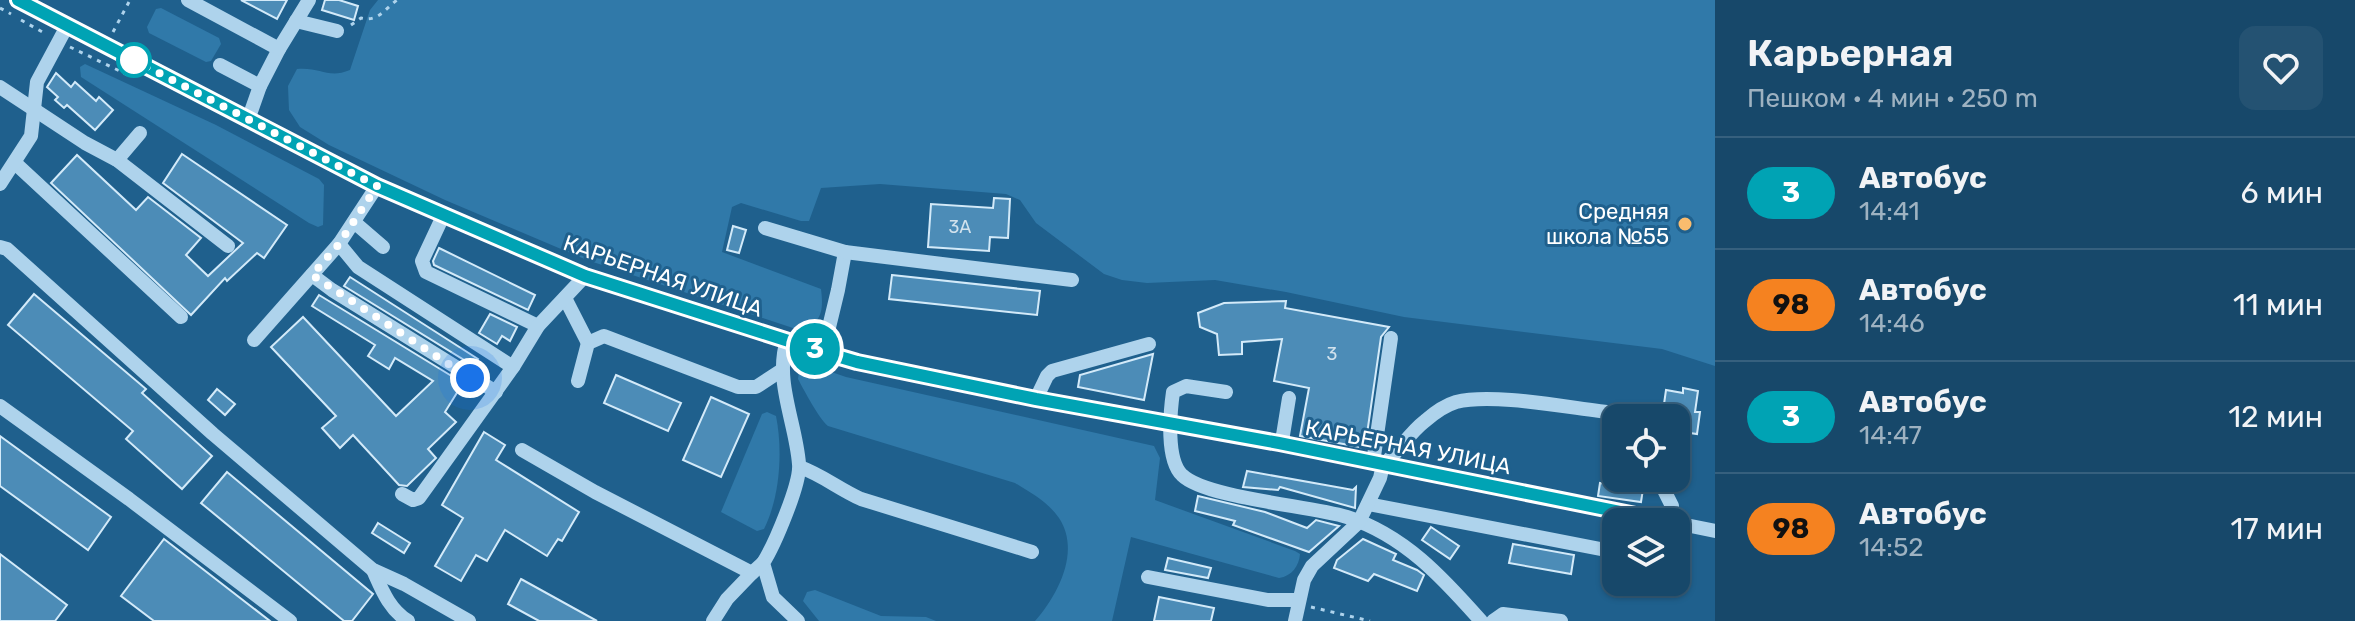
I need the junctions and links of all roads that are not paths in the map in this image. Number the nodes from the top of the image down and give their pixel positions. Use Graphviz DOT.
graph roads {
  1 [pos="18,0"];
  2 [pos="188,0"];
  3 [pos="309,0"];
  4 [pos="296,21"];
  5 [pos="67,26"];
  6 [pos="337,31"];
  7 [pos="279,49"];
  8 [pos="220,65"];
  9 [pos="260,86"];
  10 [pos="0,87"];
  11 [pos="33,108"];
  12 [pos="248,120"];
  13 [pos="140,133"];
  14 [pos="117,160"];
  15 [pos="15,163"];
  16 [pos="0,184"];
  17 [pos="377,186"];
  18 [pos="444,214"];
  19 [pos="354,222"];
  20 [pos="765,228"];
  21 [pos="339,244"];
  22 [pos="228,246"];
  23 [pos="0,247"];
  24 [pos="383,247"];
  25 [pos="845,252"];
  26 [pos="312,275"];
  27 [pos="585,276"];
  28 [pos="1072,280"];
  29 [pos="565,298"];
  30 [pos="181,317"];
  31 [pos="538,326"];
  32 [pos="1391,338"];
  33 [pos="254,340"];
  34 [pos="787,340"];
  35 [pos="588,343"];
  36 [pos="1149,344"];
  37 [pos="823,352"];
  38 [pos="513,367"];
  39 [pos="782,370"];
  40 [pos="578,381"];
  41 [pos="496,392"];
  42 [pos="1226,392"];
  43 [pos="1289,398"];
  44 [pos="1036,399"];
  45 [pos="0,406"];
  46 [pos="1602,411"];
  47 [pos="1170,425"];
  48 [pos="1279,443"];
  49 [pos="522,450"];
  50 [pos="1378,464"];
  51 [pos="800,467"];
  52 [pos="402,494"];
  53 [pos="1368,504"];
  54 [pos="1602,508"];
  55 [pos="1359,522"];
  56 [pos="1690,526"];
  57 [pos="1715,531"];
  58 [pos="1602,549"];
  59 [pos="1032,552"];
  60 [pos="758,568"];
  61 [pos="373,570"];
  62 [pos="1148,577"];
  63 [pos="1299,602"];
  64 [pos="290,621"];
  65 [pos="408,621"];
  66 [pos="469,621"];
  67 [pos="713,621"];
  68 [pos="798,621"];
  69 [pos="1295,621"];
  70 [pos="1481,621"];
  71 [pos="1493,621"];
  72 [pos="1561,621"];
  1 -- 5 [label="street, КАРЬЕРНАЯ УЛИЦА"];
  2 -- 7 [label="street"];
  3 -- 4 [label="street"];
  4 -- 6 [label="street"];
  4 -- 7 [label="street"];
  5 -- 11 [label="street"];
  5 -- 12 [label="street, КАРЬЕРНАЯ УЛИЦА"];
  7 -- 9 [label="street"];
  8 -- 9 [label="street"];
  9 -- 12 [label="street"];
  10 -- 11 [label="street"];
  11 -- 14 [label="street"];
  11 -- 15 [label="street"];
  12 -- 17 [label="street, КАРЬЕРНАЯ УЛИЦА"];
  13 -- 14 [label="street"];
  14 -- 22 [label="street"];
  15 -- 16 [label="street"];
  15 -- 30 [label="street"];
  17 -- 18 [label="street, КАРЬЕРНАЯ УЛИЦА"];
  17 -- 19 [label="street"];
  18 -- 27 [label="street, КАРЬЕРНАЯ УЛИЦА"];
  18 -- 31 [label="street"];
  19 -- 21 [label="street"];
  19 -- 24 [label="street"];
  20 -- 25 [label="street"];
  21 -- 26 [label="street"];
  21 -- 38 [label="street"];
  23 -- 61 [label="street"];
  25 -- 28 [label="street"];
  25 -- 37 [label="street"];
  26 -- 33 [label="street"];
  26 -- 41 [label="street"];
  27 -- 29 [label="street"];
  27 -- 34 [label="street, КАРЬЕРНАЯ УЛИЦА"];
  29 -- 31 [label="street"];
  29 -- 35 [label="street"];
  31 -- 38 [label="street"];
  32 -- 50 [label="street"];
  34 -- 37 [label="street, КАРЬЕРНАЯ УЛИЦА"];
  34 -- 39 [label="street"];
  35 -- 39 [label="street"];
  35 -- 40 [label="street"];
  36 -- 44 [label="street"];
  37 -- 44 [label="street, КАРЬЕРНАЯ УЛИЦА"];
  38 -- 41 [label="street"];
  39 -- 51 [label="street"];
  41 -- 52 [label="street"];
  42 -- 47 [label="street"];
  43 -- 48 [label="street"];
  44 -- 47 [label="street, КАРЬЕРНАЯ УЛИЦА"];
  45 -- 64 [label="street"];
  46 -- 50 [label="street"];
  47 -- 48 [label="street, КАРЬЕРНАЯ УЛИЦА"];
  47 -- 55 [label="street"];
  48 -- 50 [label="street, КАРЬЕРНАЯ УЛИЦА"];
  49 -- 60 [label="street"];
  50 -- 53 [label="street"];
  50 -- 54 [label="street, КАРЬЕРНАЯ УЛИЦА"];
  51 -- 59 [label="street"];
  51 -- 60 [label="street"];
  53 -- 55 [label="street"];
  53 -- 58 [label="street"];
  55 -- 63 [label="street"];
  55 -- 70 [label="street"];
  56 -- 57 [label="street, КАРЬЕРНАЯ УЛИЦА"];
  60 -- 67 [label="street"];
  60 -- 68 [label="street"];
  61 -- 65 [label="street"];
  61 -- 66 [label="street"];
  62 -- 63 [label="street"];
  63 -- 69 [label="street"];
  71 -- 72 [label="street"];
}
